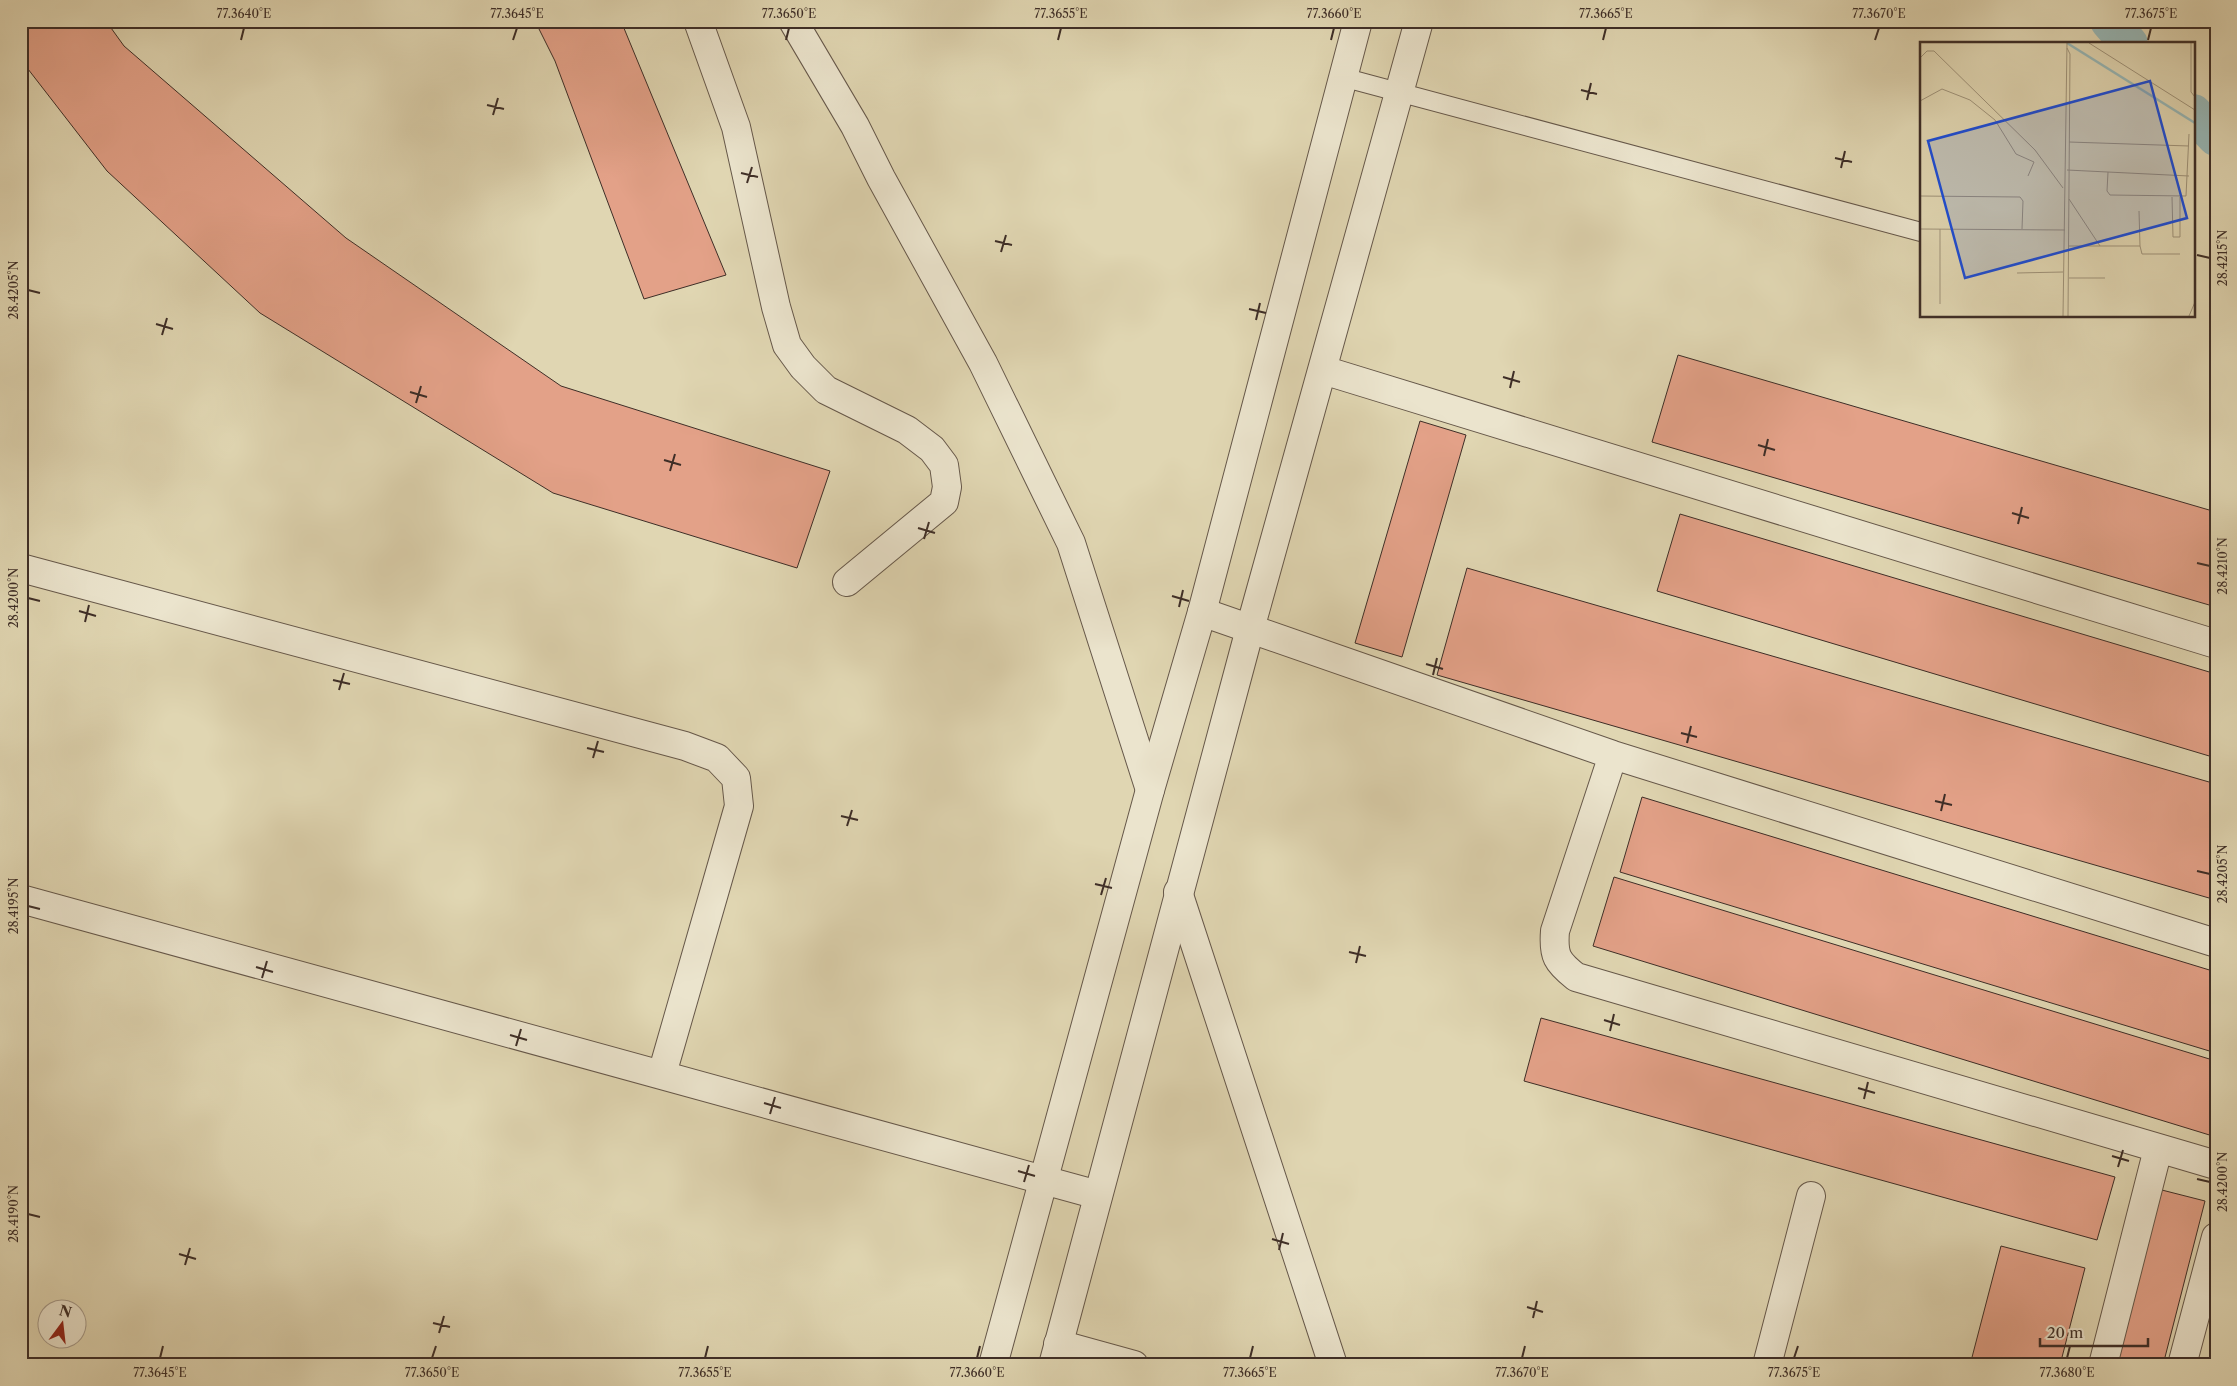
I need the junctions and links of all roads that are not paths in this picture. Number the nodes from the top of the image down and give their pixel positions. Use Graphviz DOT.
graph roads {
  1 [pos="698,21"];
  2 [pos="794,21"];
  3 [pos="1358,21"];
  4 [pos="1420,21"];
  5 [pos="1342,77"];
  6 [pos="1400,93"];
  7 [pos="1920,232"];
  8 [pos="1323,370"];
  9 [pos="21,568"];
  10 [pos="847,582"];
  11 [pos="1202,612"];
  12 [pos="1250,629"];
  13 [pos="2216,644"];
  14 [pos="1614,755"];
  15 [pos="1150,790"];
  16 [pos="1178,892"];
  17 [pos="21,899"];
  18 [pos="2216,943"];
  19 [pos="662,1074"];
  20 [pos="2158,1149"];
  21 [pos="2216,1165"];
  22 [pos="1045,1179"];
  23 [pos="1098,1195"];
  24 [pos="1811,1196"];
  25 [pos="2216,1237"];
  26 [pos="1056,1354"];
  27 [pos="993,1365"];
  28 [pos="1134,1365"];
  29 [pos="1334,1365"];
  30 [pos="1766,1365"];
  31 [pos="2103,1365"];
  32 [pos="2182,1365"];
  1 -- 10 [label="street"];
  2 -- 15 [label="street"];
  3 -- 5 [label="street"];
  4 -- 6 [label="street"];
  5 -- 6 [label="lane"];
  5 -- 11 [label="street"];
  6 -- 7 [label="lane"];
  6 -- 8 [label="street"];
  8 -- 12 [label="street"];
  8 -- 13 [label="street"];
  9 -- 19 [label="street"];
  11 -- 12 [label="street"];
  11 -- 15 [label="street"];
  12 -- 14 [label="street"];
  12 -- 16 [label="street"];
  14 -- 18 [label="street"];
  14 -- 20 [label="street"];
  15 -- 22 [label="street"];
  16 -- 23 [label="street"];
  16 -- 29 [label="street"];
  17 -- 19 [label="street"];
  19 -- 22 [label="street"];
  20 -- 21 [label="street"];
  20 -- 31 [label="street"];
  22 -- 23 [label="street"];
  22 -- 27 [label="street"];
  23 -- 26 [label="street"];
  24 -- 30 [label="street"];
  25 -- 32 [label="street"];
  26 -- 28 [label="street"];
}
